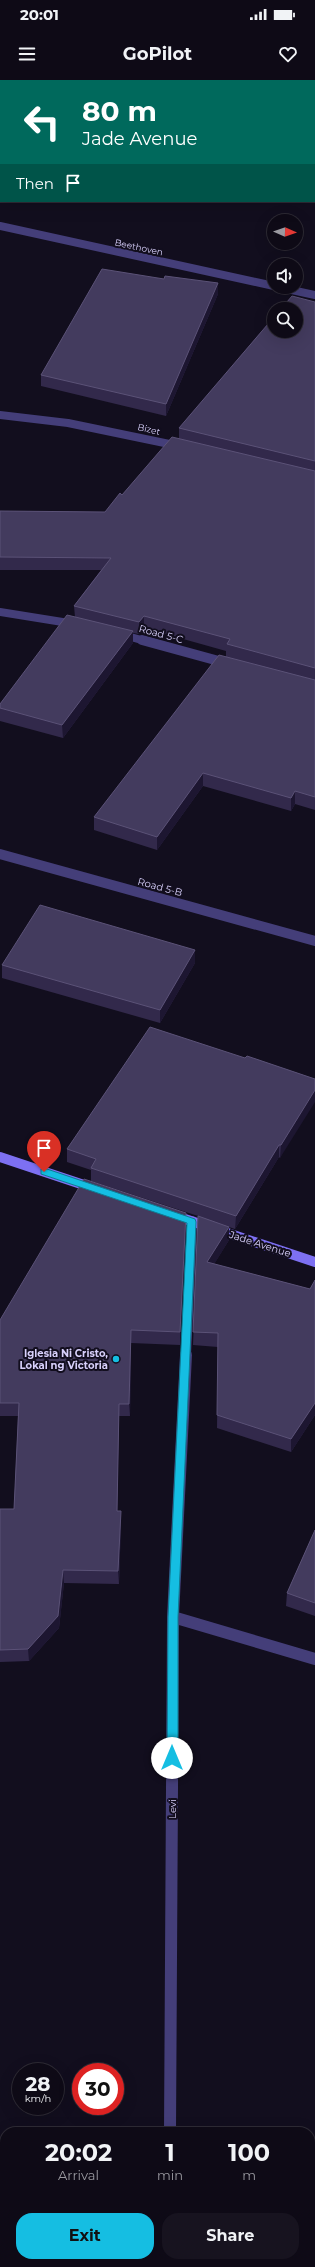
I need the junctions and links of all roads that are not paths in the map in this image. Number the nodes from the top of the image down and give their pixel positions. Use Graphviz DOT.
graph roads {
  1 [pos="0,226"];
  2 [pos="267,284"];
  3 [pos="303,292"];
  4 [pos="315,295"];
  5 [pos="0,415"];
  6 [pos="186,448"];
  7 [pos="0,612"];
  8 [pos="82,625"];
  9 [pos="112,632"];
  10 [pos="232,665"];
  11 [pos="0,854"];
  12 [pos="315,941"];
  13 [pos="0,1156"];
  14 [pos="103,1192"];
  15 [pos="162,1212"];
  16 [pos="192,1222"];
  17 [pos="315,1262"];
  18 [pos="173,1617"];
  19 [pos="315,1659"];
  20 [pos="170,2127"];
  1 -- 2 [label="street, Beethoven"];
  3 -- 4 [label="street"];
  5 -- 6 [label="street, Bizet"];
  7 -- 8 [label="street"];
  9 -- 10 [label="street, Road 5-C"];
  11 -- 12 [label="street, Road 5-B"];
  13 -- 14 [label="street"];
  15 -- 16 [label="street, Jade Avenue"];
  16 -- 17 [label="street, Jade Avenue"];
  16 -- 18 [label="street, Levi"];
  18 -- 19 [label="street"];
  18 -- 20 [label="street, Levi"];
}
